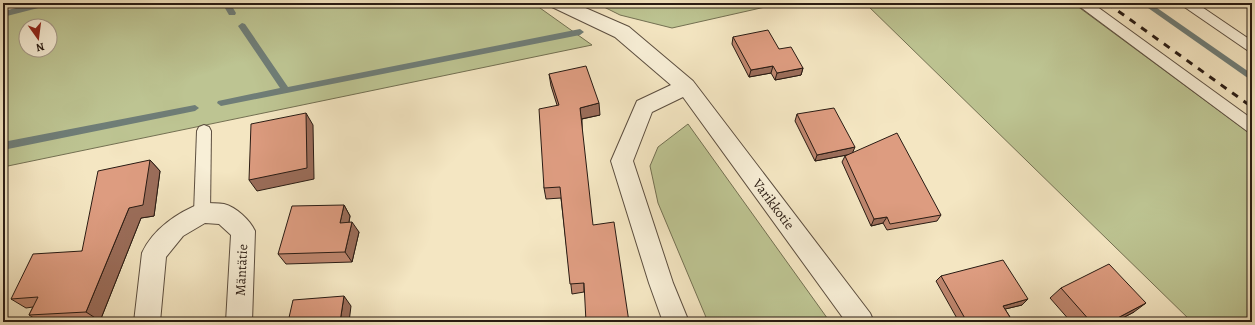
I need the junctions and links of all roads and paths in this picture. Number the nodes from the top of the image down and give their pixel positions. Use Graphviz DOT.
graph roads {
  1 [pos="558,3"];
  2 [pos="1083,3"];
  3 [pos="1187,3"];
  4 [pos="1252,46"];
  5 [pos="686,86"];
  6 [pos="1252,127"];
  7 [pos="204,131"];
  8 [pos="202,213"];
  9 [pos="147,322"];
  10 [pos="239,322"];
  11 [pos="676,322"];
  12 [pos="862,322"];
  1 -- 5 [label="street, Varikkotie"];
  2 -- 6 [label="lane"];
  3 -- 4 [label="lane"];
  5 -- 11 [label="street"];
  5 -- 12 [label="street, Varikkotie"];
  7 -- 8 [label="lane"];
  8 -- 9 [label="street"];
  8 -- 10 [label="street, Mäntätie"];
}
